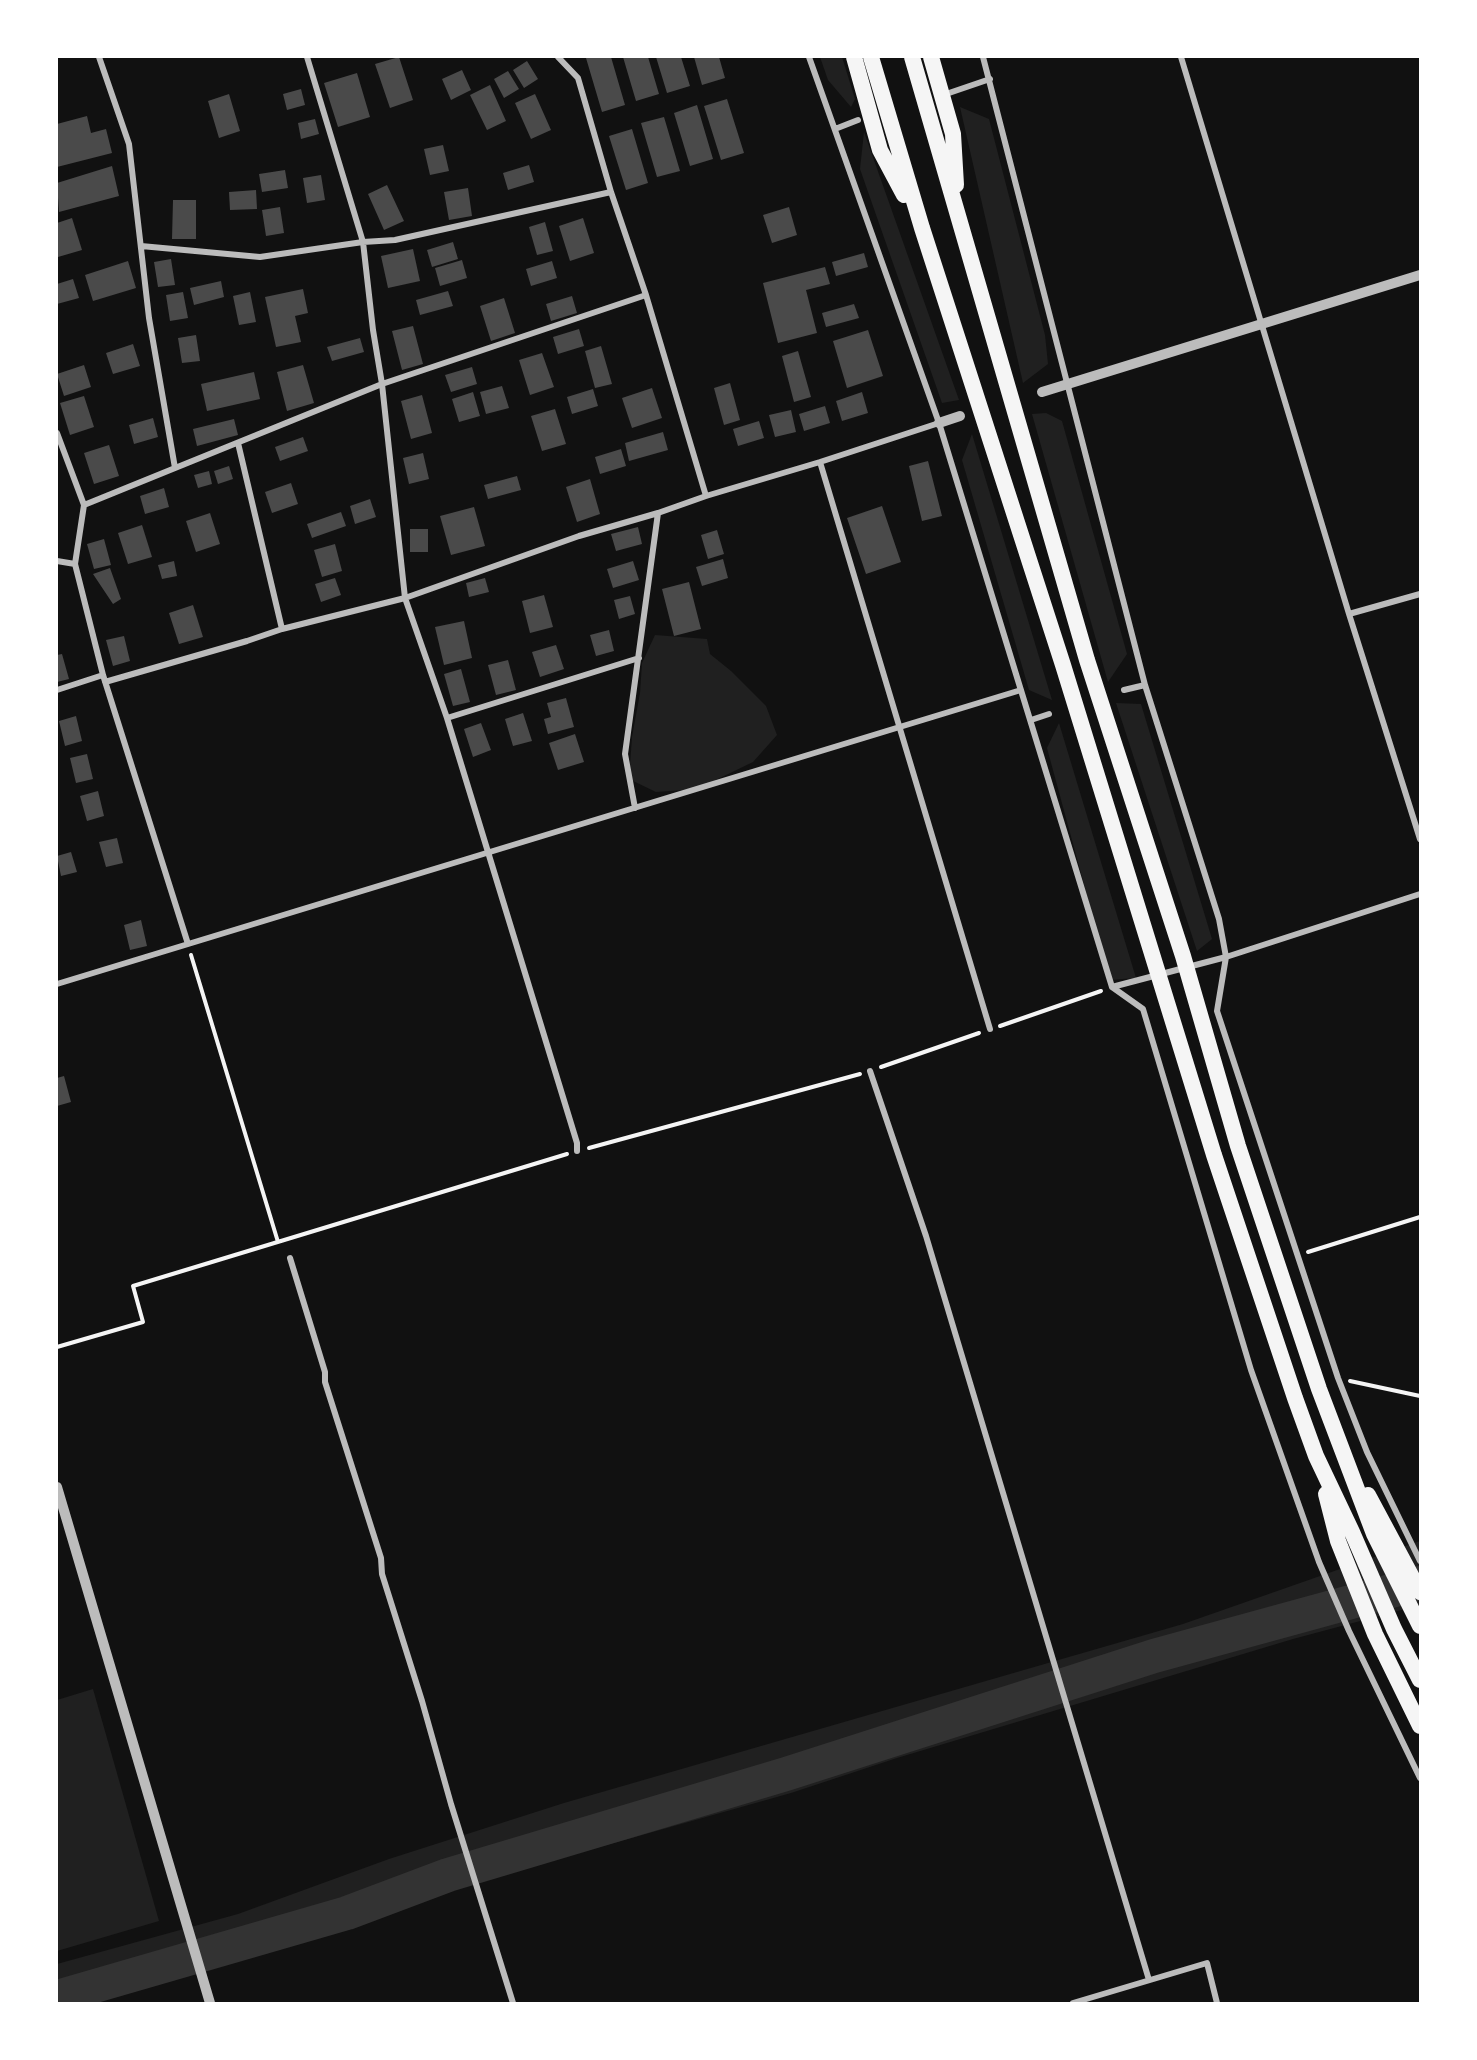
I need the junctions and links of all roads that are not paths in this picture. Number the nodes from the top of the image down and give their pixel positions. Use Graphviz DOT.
graph roads {
  1 [pos="99,57"];
  2 [pos="308,57"];
  3 [pos="558,57"];
  4 [pos="809,57"];
  5 [pos="854,57"];
  6 [pos="871,57"];
  7 [pos="912,57"];
  8 [pos="931,57"];
  9 [pos="983,57"];
  10 [pos="1181,57"];
  11 [pos="990,79"];
  12 [pos="949,93"];
  13 [pos="858,120"];
  14 [pos="835,129"];
  15 [pos="611,192"];
  16 [pos="959,218"];
  17 [pos="921,228"];
  18 [pos="363,242"];
  19 [pos="141,246"];
  20 [pos="1420,275"];
  21 [pos="646,295"];
  22 [pos="1260,323"];
  23 [pos="382,384"];
  24 [pos="1067,384"];
  25 [pos="1042,392"];
  26 [pos="960,416"];
  27 [pos="939,423"];
  28 [pos="57,434"];
  29 [pos="238,442"];
  30 [pos="820,462"];
  31 [pos="175,468"];
  32 [pos="706,496"];
  33 [pos="84,505"];
  34 [pos="658,513"];
  35 [pos="57,561"];
  36 [pos="75,564"];
  37 [pos="1420,594"];
  38 [pos="405,598"];
  39 [pos="1349,614"];
  40 [pos="282,629"];
  41 [pos="639,658"];
  42 [pos="104,678"];
  43 [pos="1145,685"];
  44 [pos="57,690"];
  45 [pos="1021,690"];
  46 [pos="1124,690"];
  47 [pos="1049,714"];
  48 [pos="447,718"];
  49 [pos="1031,720"];
  50 [pos="899,728"];
  51 [pos="635,808"];
  52 [pos="1420,839"];
  53 [pos="488,853"];
  54 [pos="1420,894"];
  55 [pos="188,944"];
  56 [pos="1226,957"];
  57 [pos="57,984"];
  58 [pos="1112,987"];
  59 [pos="990,1029"];
  60 [pos="870,1071"];
  61 [pos="577,1151"];
  62 [pos="290,1258"];
  63 [pos="1342,1447"];
  64 [pos="1316,1456"];
  65 [pos="57,1487"];
  66 [pos="1420,1561"];
  67 [pos="1420,1592"];
  68 [pos="1419,1624"];
  69 [pos="1420,1680"];
  70 [pos="1420,1726"];
  71 [pos="1420,1778"];
  72 [pos="1149,1980"];
  73 [pos="210,2003"];
  74 [pos="513,2003"];
  75 [pos="1073,2003"];
  76 [pos="1217,2003"];
  1 -- 19 [label="street"];
  2 -- 18 [label="street"];
  3 -- 15 [label="street"];
  4 -- 14 [label="street"];
  5 -- 17 [label="highway"];
  6 -- 17 [label="highway"];
  7 -- 16 [label="highway"];
  8 -- 16 [label="highway"];
  9 -- 11 [label="street"];
  10 -- 22 [label="street"];
  11 -- 12 [label="street"];
  11 -- 24 [label="street"];
  13 -- 14 [label="street"];
  14 -- 27 [label="street"];
  15 -- 18 [label="street"];
  15 -- 21 [label="street"];
  16 -- 63 [label="highway"];
  17 -- 64 [label="highway"];
  18 -- 19 [label="street"];
  18 -- 23 [label="street"];
  19 -- 31 [label="street"];
  20 -- 22 [label="street"];
  21 -- 23 [label="street"];
  21 -- 32 [label="street"];
  22 -- 24 [label="street"];
  22 -- 39 [label="street"];
  23 -- 29 [label="street"];
  23 -- 38 [label="street"];
  24 -- 25 [label="street"];
  24 -- 43 [label="street"];
  26 -- 27 [label="street"];
  27 -- 30 [label="street"];
  27 -- 45 [label="street"];
  28 -- 33 [label="street"];
  29 -- 31 [label="street"];
  29 -- 40 [label="street"];
  30 -- 32 [label="street"];
  30 -- 50 [label="street"];
  31 -- 33 [label="street"];
  32 -- 34 [label="street"];
  33 -- 36 [label="street"];
  34 -- 38 [label="street"];
  34 -- 41 [label="street"];
  35 -- 36 [label="street"];
  36 -- 42 [label="street"];
  37 -- 39 [label="street"];
  38 -- 40 [label="street"];
  38 -- 48 [label="street"];
  39 -- 52 [label="street"];
  40 -- 42 [label="street"];
  41 -- 48 [label="street"];
  41 -- 51 [label="street"];
  42 -- 44 [label="street"];
  42 -- 55 [label="street"];
  43 -- 46 [label="street"];
  43 -- 56 [label="street"];
  45 -- 49 [label="street"];
  45 -- 50 [label="street"];
  47 -- 49 [label="street"];
  48 -- 53 [label="street"];
  49 -- 58 [label="street"];
  50 -- 51 [label="street"];
  50 -- 59 [label="street"];
  51 -- 53 [label="street"];
  53 -- 55 [label="street"];
  53 -- 61 [label="street"];
  54 -- 56 [label="street"];
  55 -- 57 [label="street"];
  56 -- 58 [label="street"];
  56 -- 66 [label="street"];
  58 -- 71 [label="street"];
  60 -- 72 [label="street"];
  62 -- 74 [label="street"];
  63 -- 67 [label="highway"];
  63 -- 68 [label="highway"];
  64 -- 69 [label="highway"];
  64 -- 70 [label="highway"];
  65 -- 73 [label="street"];
  72 -- 75 [label="street"];
  72 -- 76 [label="street"];
}
